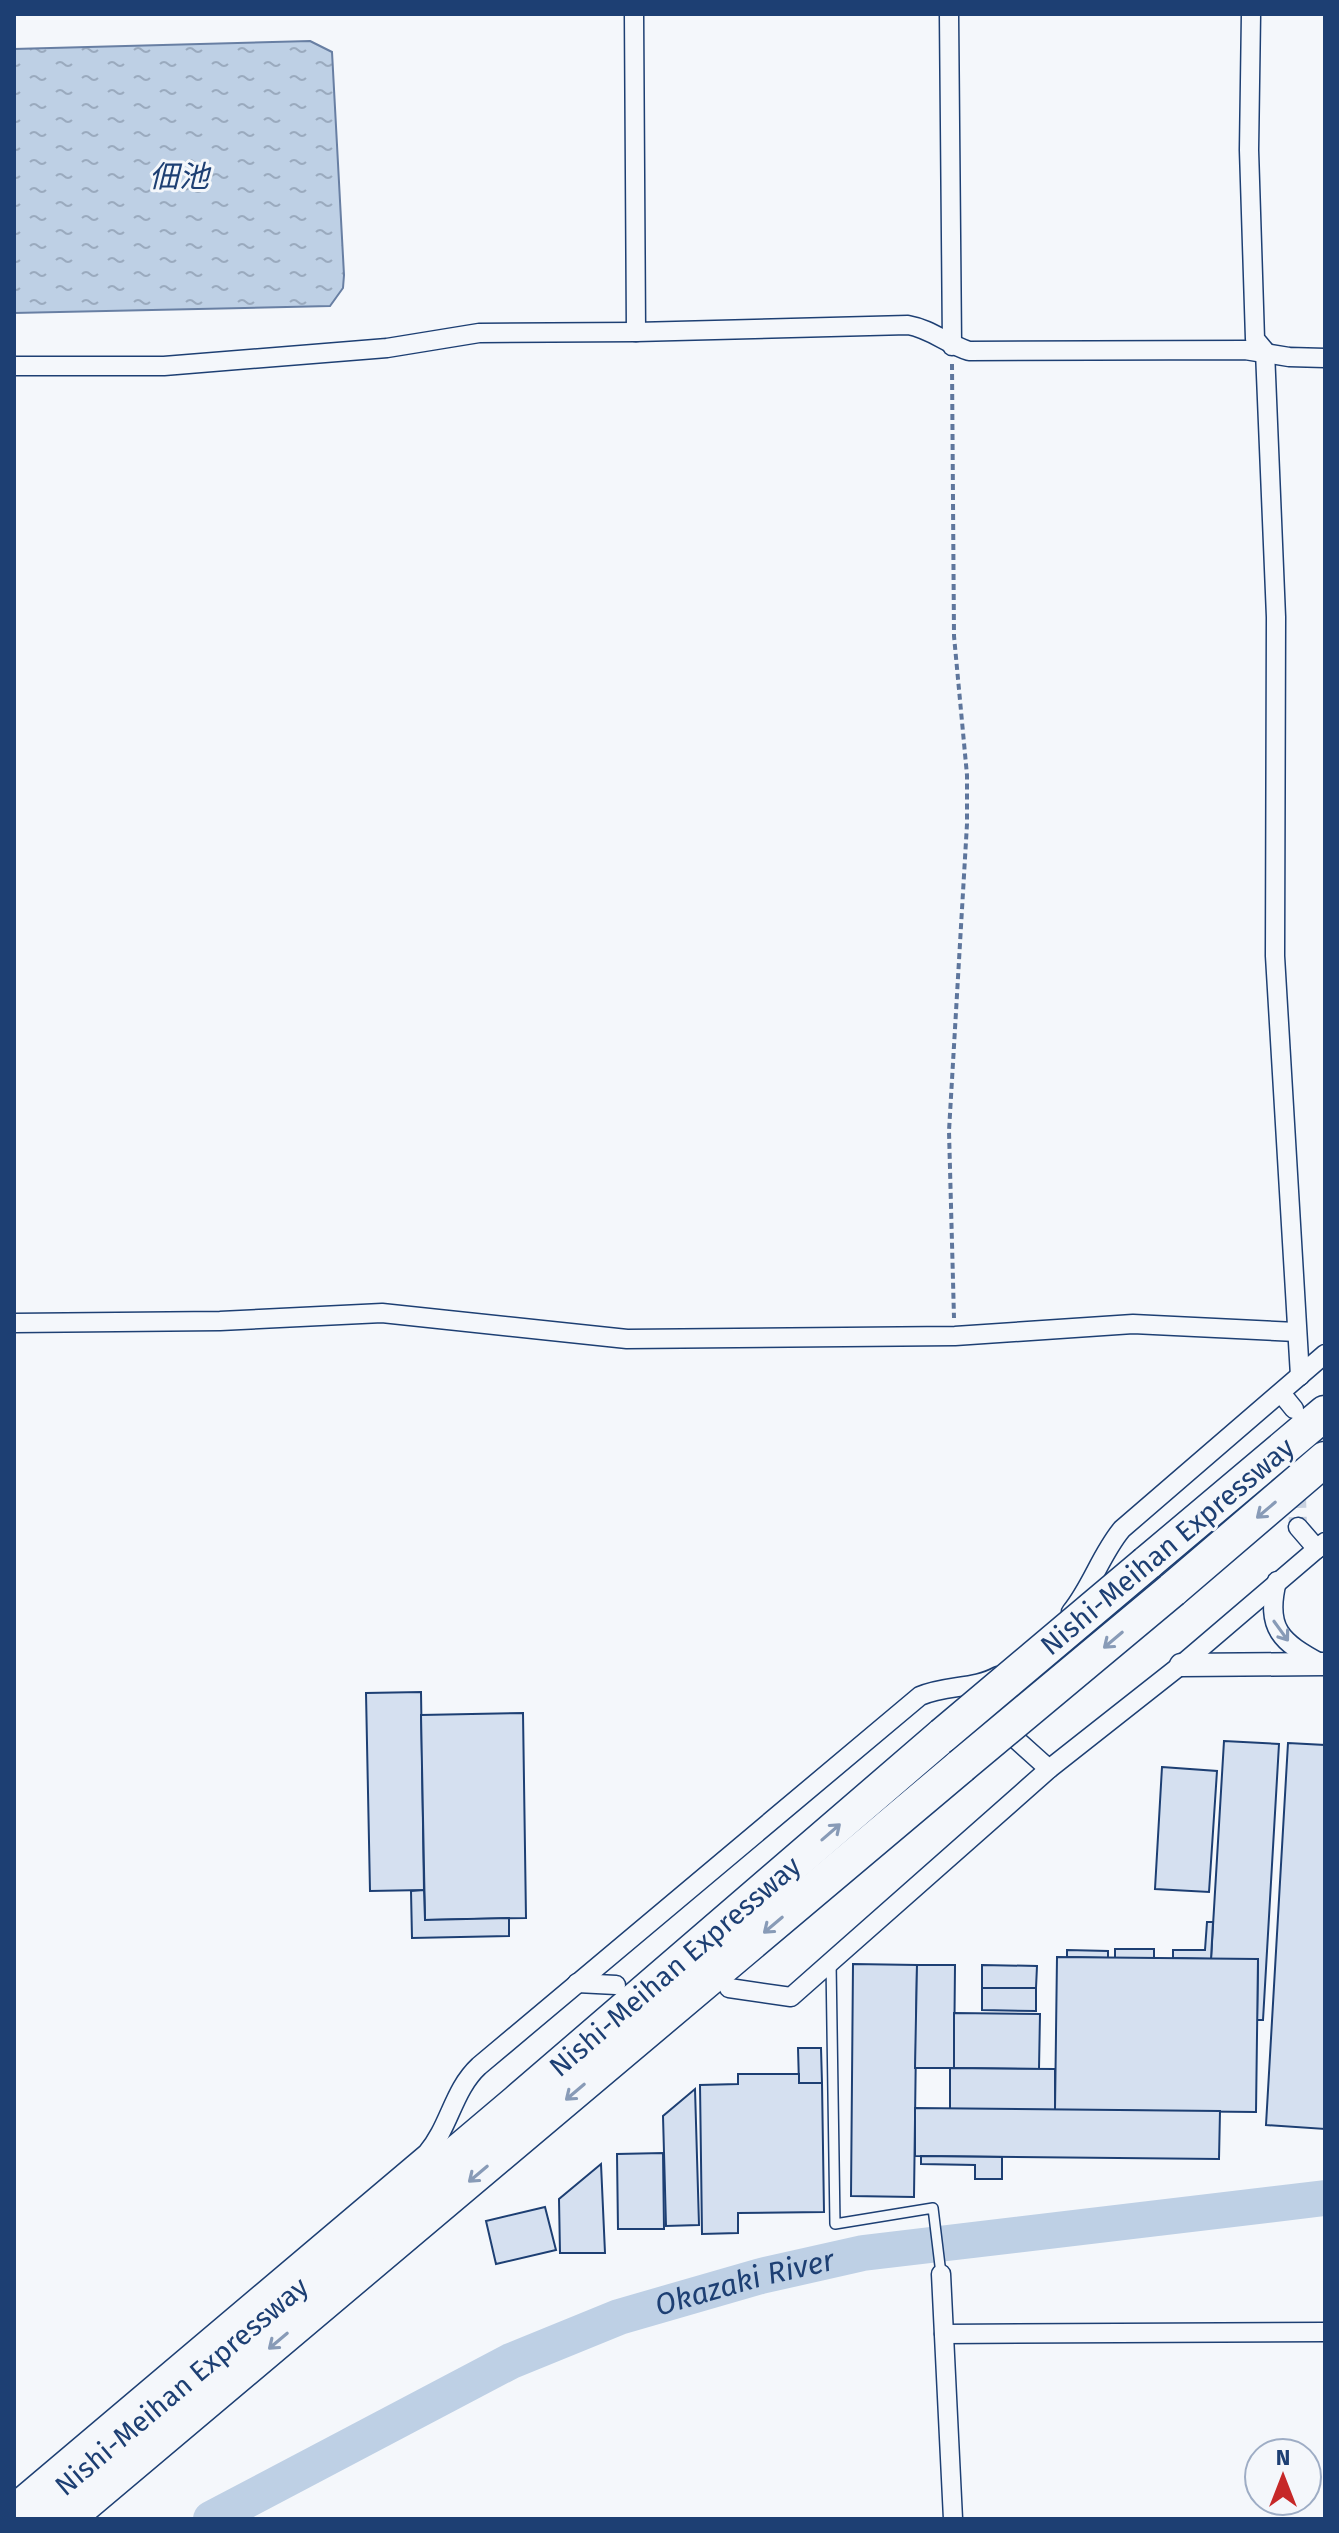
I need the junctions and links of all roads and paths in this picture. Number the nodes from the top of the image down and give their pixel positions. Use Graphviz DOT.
graph roads {
  1 [pos="634,14"];
  2 [pos="949,14"];
  3 [pos="1251,14"];
  4 [pos="636,332"];
  5 [pos="952,346"];
  6 [pos="1265,351"];
  7 [pos="1325,358"];
  8 [pos="14,366"];
  9 [pos="14,1323"];
  10 [pos="1296,1332"];
  11 [pos="955,1336"];
  12 [pos="1325,1354"];
  13 [pos="1300,1376"];
  14 [pos="1281,1393"];
  15 [pos="1309,1411"];
  16 [pos="1325,1459"];
  17 [pos="1298,1527"];
  18 [pos="1321,1546"];
  19 [pos="1277,1581"];
  20 [pos="1323,1664"];
  21 [pos="1181,1665"];
  22 [pos="957,1686"];
  23 [pos="1049,1769"];
  24 [pos="831,1959"];
  25 [pos="577,1983"];
  26 [pos="616,1985"];
  27 [pos="729,1988"];
  28 [pos="528,2113"];
  29 [pos="941,2274"];
  30 [pos="1325,2332"];
  31 [pos="944,2334"];
  32 [pos="14,2502"];
  33 [pos="24,2519"];
  34 [pos="67,2519"];
  35 [pos="953,2519"];
  1 -- 4 [label="street"];
  2 -- 5 [label="street"];
  3 -- 6 [label="street"];
  4 -- 5 [label="street"];
  4 -- 8 [label="street"];
  5 -- 6 [label="street"];
  5 -- 11 [label="path"];
  6 -- 7 [label="street"];
  6 -- 10 [label="street"];
  9 -- 11 [label="street"];
  10 -- 11 [label="street"];
  10 -- 13 [label="street"];
  12 -- 13 [label="street"];
  13 -- 14 [label="street"];
  14 -- 15 [label="street"];
  14 -- 22 [label="street"];
  28 -- 15 [label="highway, Nishi-Meihan Expressway, one-way, bridge"];
  16 -- 28 [label="highway, Nishi-Meihan Expressway, one-way, bridge"];
  17 -- 18 [label="street"];
  18 -- 19 [label="street"];
  19 -- 20 [label="street, one-way"];
  19 -- 21 [label="street"];
  20 -- 21 [label="street"];
  21 -- 23 [label="street"];
  22 -- 23 [label="street"];
  22 -- 25 [label="street"];
  23 -- 24 [label="street"];
  24 -- 27 [label="street"];
  24 -- 29 [label="lane"];
  25 -- 26 [label="street"];
  25 -- 32 [label="street"];
  28 -- 33 [label="highway, Nishi-Meihan Expressway"];
  28 -- 34 [label="highway, Nishi-Meihan Expressway, one-way"];
  29 -- 31 [label="street"];
  30 -- 31 [label="street"];
  31 -- 35 [label="street"];
}
